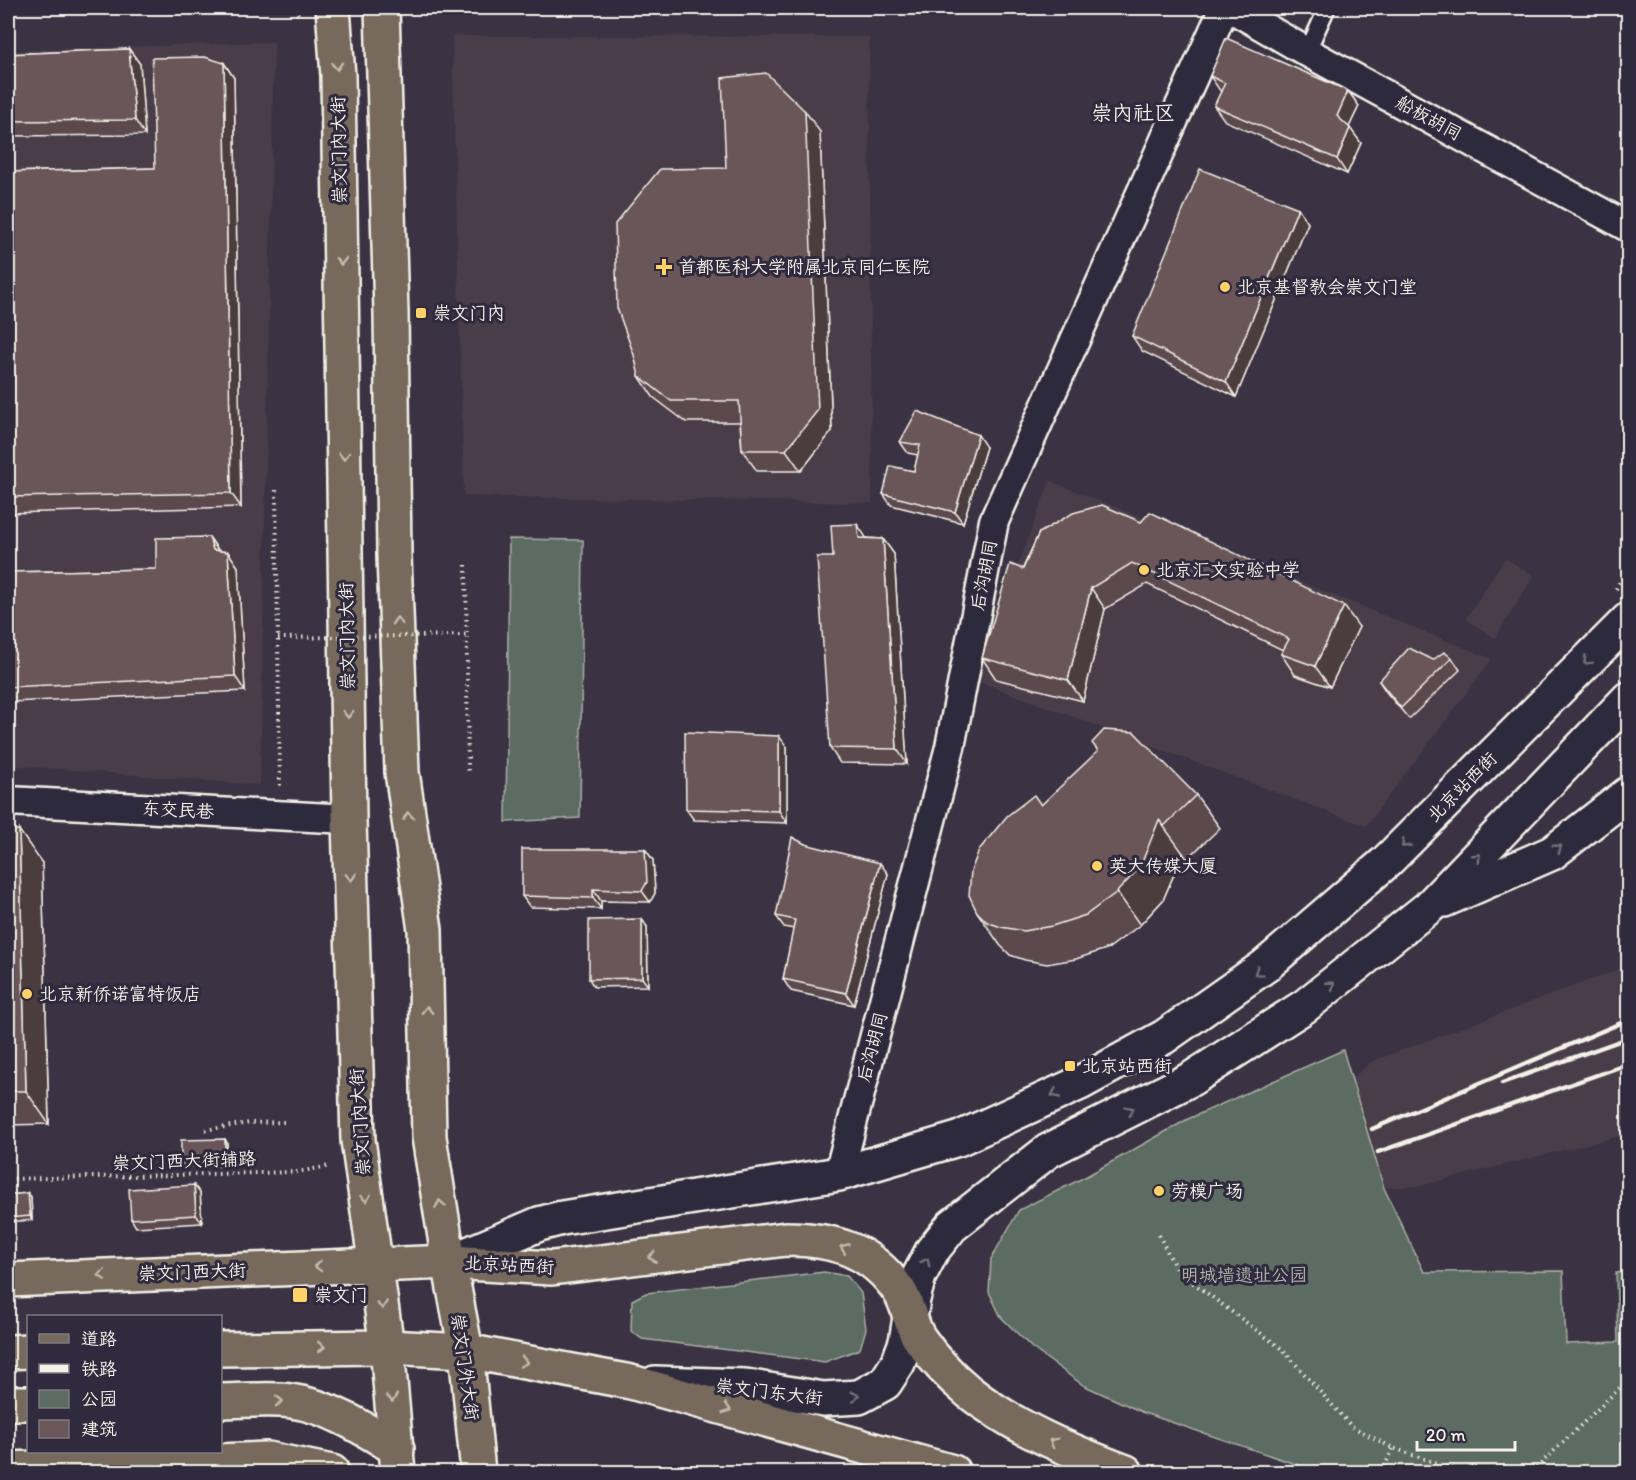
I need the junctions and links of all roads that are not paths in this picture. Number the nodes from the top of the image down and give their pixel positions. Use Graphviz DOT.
graph roads {
  1 [pos="333,8"];
  2 [pos="382,8"];
  3 [pos="1224,8"];
  4 [pos="1231,8"];
  5 [pos="1327,8"];
  6 [pos="1308,52"];
  7 [pos="1629,227"];
  8 [pos="1629,620"];
  9 [pos="1629,699"];
  10 [pos="1629,794"];
  11 [pos="8,801"];
  12 [pos="349,819"];
  13 [pos="1429,907"];
  14 [pos="839,1174"];
  15 [pos="449,1262"];
  16 [pos="376,1264"];
  17 [pos="8,1280"];
  18 [pos="910,1318"];
  19 [pos="387,1347"];
  20 [pos="222,1348"];
  21 [pos="27,1351"];
  22 [pos="8,1352"];
  23 [pos="466,1352"];
  24 [pos="630,1382"];
  25 [pos="222,1401"];
  26 [pos="8,1403"];
  27 [pos="27,1403"];
  28 [pos="397,1461"];
  29 [pos="8,1469"];
  30 [pos="332,1473"];
  31 [pos="478,1473"];
  32 [pos="953,1473"];
  33 [pos="1126,1473"];
  1 -- 12 [label="main road, 崇文门内大街, one-way"];
  15 -- 2 [label="main road, one-way"];
  3 -- 14 [label="street, 后沟胡同"];
  4 -- 6 [label="street, 船板胡同"];
  5 -- 6 [label="lane"];
  6 -- 7 [label="street, 船板胡同"];
  8 -- 14 [label="main road, 北京站西街, one-way"];
  13 -- 9 [label="main road, one-way"];
  13 -- 10 [label="main road, one-way"];
  11 -- 12 [label="street, 东交民巷"];
  12 -- 16 [label="main road, 崇文门内大街, one-way"];
  18 -- 13 [label="main road, one-way"];
  14 -- 15 [label="main road, 北京站西街"];
  15 -- 16 [label="main road, 崇文门西大街"];
  18 -- 15 [label="main road, 北京站西街, one-way"];
  15 -- 23 [label="main road, 崇文门外大街"];
  16 -- 17 [label="main road, 崇文门西大街, one-way"];
  16 -- 19 [label="main road, one-way"];
  24 -- 18 [label="main road, 崇文门东大街, one-way"];
  33 -- 18 [label="main road, one-way"];
  20 -- 19 [label="main road, one-way"];
  19 -- 23 [label="main road, 崇文门东大街"];
  19 -- 28 [label="main road, one-way"];
  21 -- 22 [label="main road"];
  23 -- 24 [label="main road, 崇文门东大街, one-way"];
  23 -- 31 [label="main road, 崇文门外大街"];
  24 -- 32 [label="main road, 崇文门东大街, one-way"];
  25 -- 28 [label="main road, one-way"];
  26 -- 27 [label="main road"];
  29 -- 30 [label="main road"];
}
